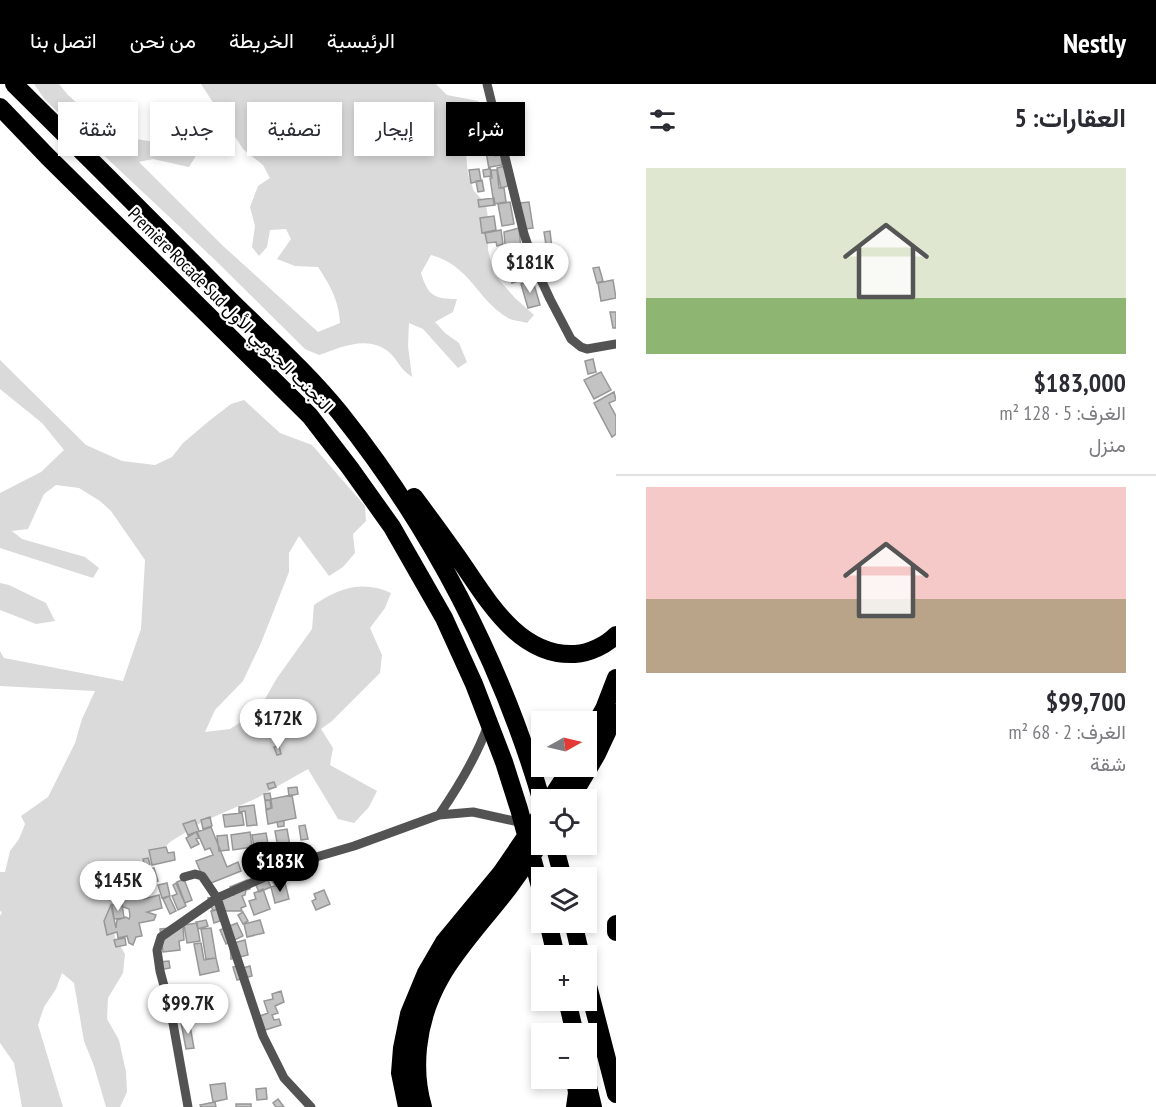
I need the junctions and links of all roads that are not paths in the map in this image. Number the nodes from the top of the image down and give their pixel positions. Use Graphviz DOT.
graph roads {
  1 [pos="14,84"];
  2 [pos="487,84"];
  3 [pos="2,110"];
  4 [pos="616,344"];
  5 [pos="339,412"];
  6 [pos="616,635"];
  7 [pos="616,678"];
  8 [pos="616,713"];
  9 [pos="597,721"];
  10 [pos="489,723"];
  11 [pos="538,789"];
  12 [pos="577,789"];
  13 [pos="439,815"];
  14 [pos="523,823"];
  15 [pos="531,833"];
  16 [pos="531,853"];
  17 [pos="535,867"];
  18 [pos="184,877"];
  19 [pos="504,882"];
  20 [pos="217,898"];
  21 [pos="616,924"];
  22 [pos="616,932"];
  23 [pos="595,1011"];
  24 [pos="576,1089"];
  25 [pos="589,1089"];
  26 [pos="616,1094"];
  27 [pos="188,1107"];
  28 [pos="311,1107"];
  29 [pos="407,1107"];
  30 [pos="423,1107"];
  31 [pos="575,1107"];
  32 [pos="594,1107"];
  1 -- 5 [label="highway, Première Rocade Sud التجنب الجنوبي الأول"];
  2 -- 4 [label="street"];
  3 -- 10 [label="highway, Première Rocade Sud التجنب الجنوبي الأول"];
  5 -- 6 [label="highway"];
  5 -- 11 [label="highway, Première Rocade Sud التجنب الجنوبي الأول"];
  7 -- 9 [label="highway"];
  8 -- 12 [label="highway"];
  10 -- 13 [label="street"];
  10 -- 14 [label="highway, Première Rocade Sud التجنب الجنوبي الأول"];
  13 -- 14 [label="street"];
  13 -- 20 [label="street"];
  14 -- 17 [label="highway, Première Rocade Sud التجنب الجنوبي الأول"];
  15 -- 19 [label="highway"];
  16 -- 19 [label="highway"];
  18 -- 20 [label="street"];
  19 -- 29 [label="highway"];
  19 -- 30 [label="highway"];
  20 -- 27 [label="street"];
  20 -- 28 [label="street"];
  21 -- 22 [label="highway"];
  23 -- 26 [label="highway"];
  24 -- 31 [label="highway"];
  25 -- 32 [label="highway"];
}
